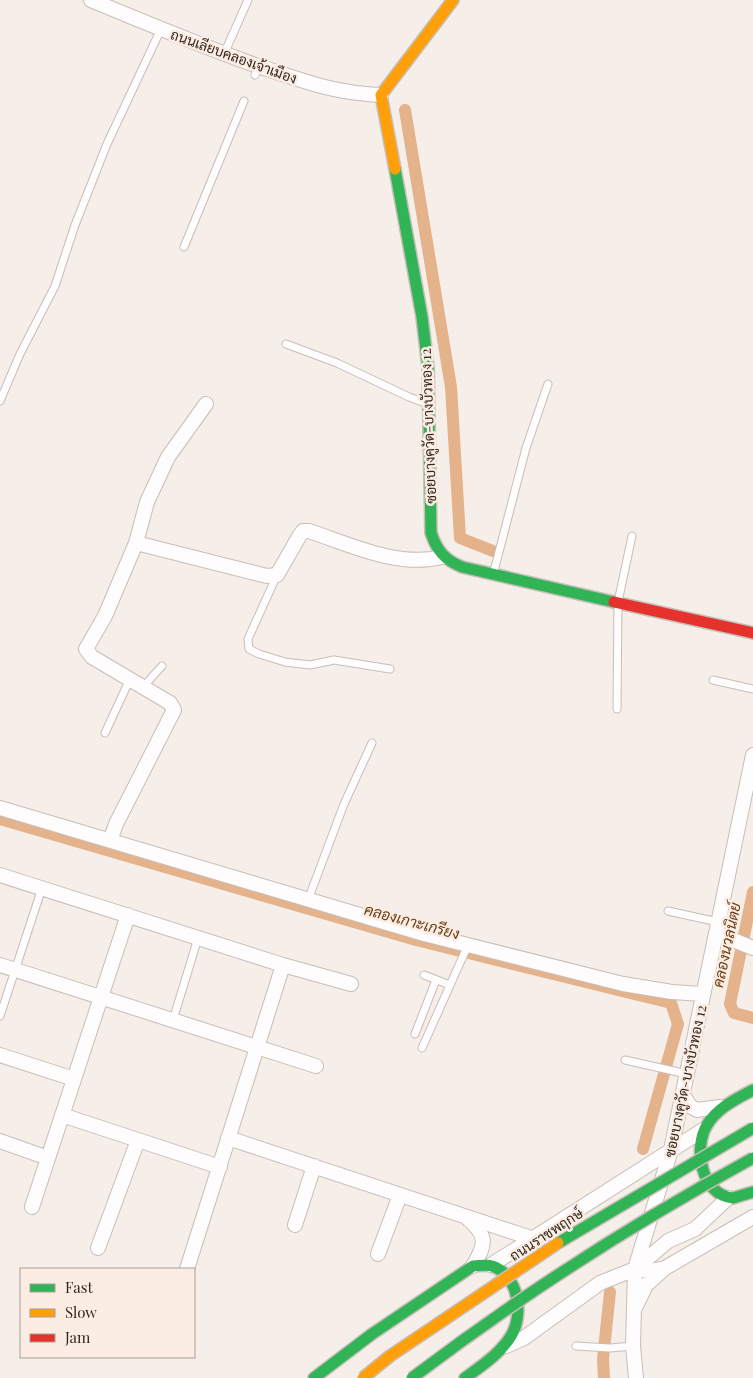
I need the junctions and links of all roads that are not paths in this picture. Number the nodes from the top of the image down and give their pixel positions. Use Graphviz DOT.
graph roads {
  1 [pos="92,0"];
  2 [pos="248,0"];
  3 [pos="453,0"];
  4 [pos="161,29"];
  5 [pos="224,54"];
  6 [pos="381,95"];
  7 [pos="244,101"];
  8 [pos="184,247"];
  9 [pos="286,344"];
  10 [pos="548,384"];
  11 [pos="0,401"];
  12 [pos="206,404"];
  13 [pos="430,404"];
  14 [pos="632,536"];
  15 [pos="136,542"];
  16 [pos="442,556"];
  17 [pos="277,575"];
  18 [pos="492,575"];
  19 [pos="618,602"];
  20 [pos="753,634"];
  21 [pos="162,666"];
  22 [pos="390,669"];
  23 [pos="713,680"];
  24 [pos="136,684"];
  25 [pos="753,689"];
  26 [pos="616,710"];
  27 [pos="105,733"];
  28 [pos="372,743"];
  29 [pos="753,755"];
  30 [pos="0,808"];
  31 [pos="110,842"];
  32 [pos="0,875"];
  33 [pos="42,888"];
  34 [pos="308,900"];
  35 [pos="668,911"];
  36 [pos="128,916"];
  37 [pos="717,928"];
  38 [pos="198,938"];
  39 [pos="752,947"];
  40 [pos="465,951"];
  41 [pos="283,964"];
  42 [pos="0,965"];
  43 [pos="15,970"];
  44 [pos="424,975"];
  45 [pos="436,980"];
  46 [pos="351,984"];
  47 [pos="450,985"];
  48 [pos="703,994"];
  49 [pos="101,997"];
  50 [pos="0,1016"];
  51 [pos="173,1020"];
  52 [pos="415,1034"];
  53 [pos="257,1047"];
  54 [pos="422,1048"];
  55 [pos="0,1055"];
  56 [pos="625,1060"];
  57 [pos="316,1066"];
  58 [pos="683,1074"];
  59 [pos="74,1079"];
  60 [pos="753,1090"];
  61 [pos="683,1095"];
  62 [pos="720,1108"];
  63 [pos="62,1115"];
  64 [pos="753,1128"];
  65 [pos="703,1130"];
  66 [pos="228,1138"];
  67 [pos="138,1140"];
  68 [pos="0,1142"];
  69 [pos="671,1150"];
  70 [pos="48,1158"];
  71 [pos="753,1158"];
  72 [pos="314,1166"];
  73 [pos="220,1167"];
  74 [pos="753,1192"];
  75 [pos="400,1195"];
  76 [pos="728,1198"];
  77 [pos="32,1207"];
  78 [pos="465,1216"];
  79 [pos="753,1217"];
  80 [pos="649,1223"];
  81 [pos="295,1225"];
  82 [pos="530,1238"];
  83 [pos="668,1241"];
  84 [pos="98,1248"];
  85 [pos="378,1254"];
  86 [pos="491,1265"];
  87 [pos="473,1266"];
  88 [pos="187,1268"];
  89 [pos="665,1268"];
  90 [pos="635,1269"];
  91 [pos="633,1316"];
  92 [pos="576,1346"];
  93 [pos="633,1346"];
  94 [pos="502,1348"];
  95 [pos="314,1378"];
  96 [pos="363,1378"];
  97 [pos="412,1378"];
  98 [pos="465,1378"];
  99 [pos="636,1378"];
  1 -- 4 [label="street, ถนนเลียบคลองเจ้าเมือง"];
  2 -- 5 [label="lane"];
  3 -- 6 [label="main road"];
  4 -- 5 [label="street, ถนนเลียบคลองเจ้าเมือง"];
  4 -- 11 [label="lane"];
  5 -- 6 [label="street, ถนนเลียบคลองเจ้าเมือง"];
  6 -- 13 [label="main road, ซอยบางคูวัด-บางบัวทอง 12"];
  7 -- 8 [label="lane"];
  9 -- 13 [label="lane"];
  10 -- 18 [label="lane"];
  12 -- 15 [label="street"];
  13 -- 16 [label="main road, ซอยบางคูวัด-บางบัวทอง 12"];
  14 -- 19 [label="lane"];
  15 -- 17 [label="street"];
  15 -- 24 [label="street"];
  16 -- 17 [label="street"];
  16 -- 18 [label="main road"];
  17 -- 22 [label="lane"];
  18 -- 19 [label="main road"];
  19 -- 20 [label="main road"];
  19 -- 26 [label="lane"];
  21 -- 24 [label="lane"];
  23 -- 25 [label="lane"];
  24 -- 27 [label="lane"];
  24 -- 31 [label="street"];
  28 -- 34 [label="lane"];
  29 -- 37 [label="street, ซอยบางคูวัด-บางบัวทอง 12"];
  30 -- 31 [label="street"];
  31 -- 34 [label="street"];
  32 -- 33 [label="street"];
  33 -- 36 [label="street"];
  33 -- 43 [label="lane"];
  34 -- 40 [label="street"];
  35 -- 37 [label="lane"];
  36 -- 38 [label="street"];
  36 -- 49 [label="street"];
  37 -- 39 [label="street"];
  37 -- 48 [label="street, ซอยบางคูวัด-บางบัวทอง 12"];
  38 -- 41 [label="street"];
  38 -- 51 [label="lane"];
  40 -- 47 [label="lane"];
  40 -- 48 [label="street"];
  41 -- 46 [label="street"];
  41 -- 53 [label="street"];
  42 -- 43 [label="street"];
  43 -- 49 [label="street"];
  43 -- 50 [label="lane"];
  44 -- 45 [label="lane"];
  45 -- 47 [label="lane"];
  45 -- 52 [label="lane"];
  47 -- 54 [label="lane"];
  48 -- 58 [label="street, ซอยบางคูวัด-บางบัวทอง 12"];
  49 -- 51 [label="street"];
  49 -- 59 [label="street"];
  51 -- 53 [label="street"];
  53 -- 57 [label="street"];
  53 -- 66 [label="street"];
  55 -- 59 [label="street"];
  56 -- 58 [label="lane"];
  58 -- 61 [label="street, ซอยบางคูวัด-บางบัวทอง 12"];
  59 -- 63 [label="street"];
  60 -- 62 [label="main road"];
  61 -- 62 [label="street"];
  61 -- 69 [label="street, ซอยบางคูวัด-บางบัวทอง 12"];
  62 -- 65 [label="main road"];
  63 -- 67 [label="street"];
  63 -- 70 [label="street"];
  64 -- 96 [label="main road, ถนนราชพฤกษ์, bridge"];
  65 -- 69 [label="street"];
  65 -- 76 [label="main road"];
  66 -- 72 [label="street"];
  66 -- 73 [label="street"];
  67 -- 73 [label="street"];
  67 -- 84 [label="street"];
  68 -- 70 [label="street"];
  69 -- 80 [label="street, ซอยบางคูวัด-บางบัวทอง 12"];
  69 -- 82 [label="street"];
  70 -- 77 [label="street"];
  71 -- 97 [label="main road, bridge"];
  72 -- 75 [label="street"];
  72 -- 81 [label="street"];
  73 -- 88 [label="street"];
  74 -- 76 [label="main road"];
  75 -- 78 [label="street"];
  75 -- 85 [label="street"];
  76 -- 83 [label="street"];
  78 -- 82 [label="street"];
  78 -- 87 [label="street"];
  79 -- 89 [label="street"];
  80 -- 83 [label="street"];
  80 -- 90 [label="street, ซอยบางคูวัด-บางบัวทอง 12"];
  82 -- 86 [label="street"];
  83 -- 90 [label="street"];
  86 -- 87 [label="main road"];
  86 -- 94 [label="main road"];
  87 -- 95 [label="main road"];
  89 -- 90 [label="street"];
  89 -- 91 [label="street"];
  90 -- 91 [label="street, ซอยบางคูวัด-บางบัวทอง 12"];
  90 -- 94 [label="street"];
  91 -- 93 [label="street, ซอยบางคูวัด-บางบัวทอง 12"];
  92 -- 93 [label="lane"];
  93 -- 99 [label="street, ซอยบางคูวัด-บางบัวทอง 12"];
  94 -- 98 [label="main road"];
}
